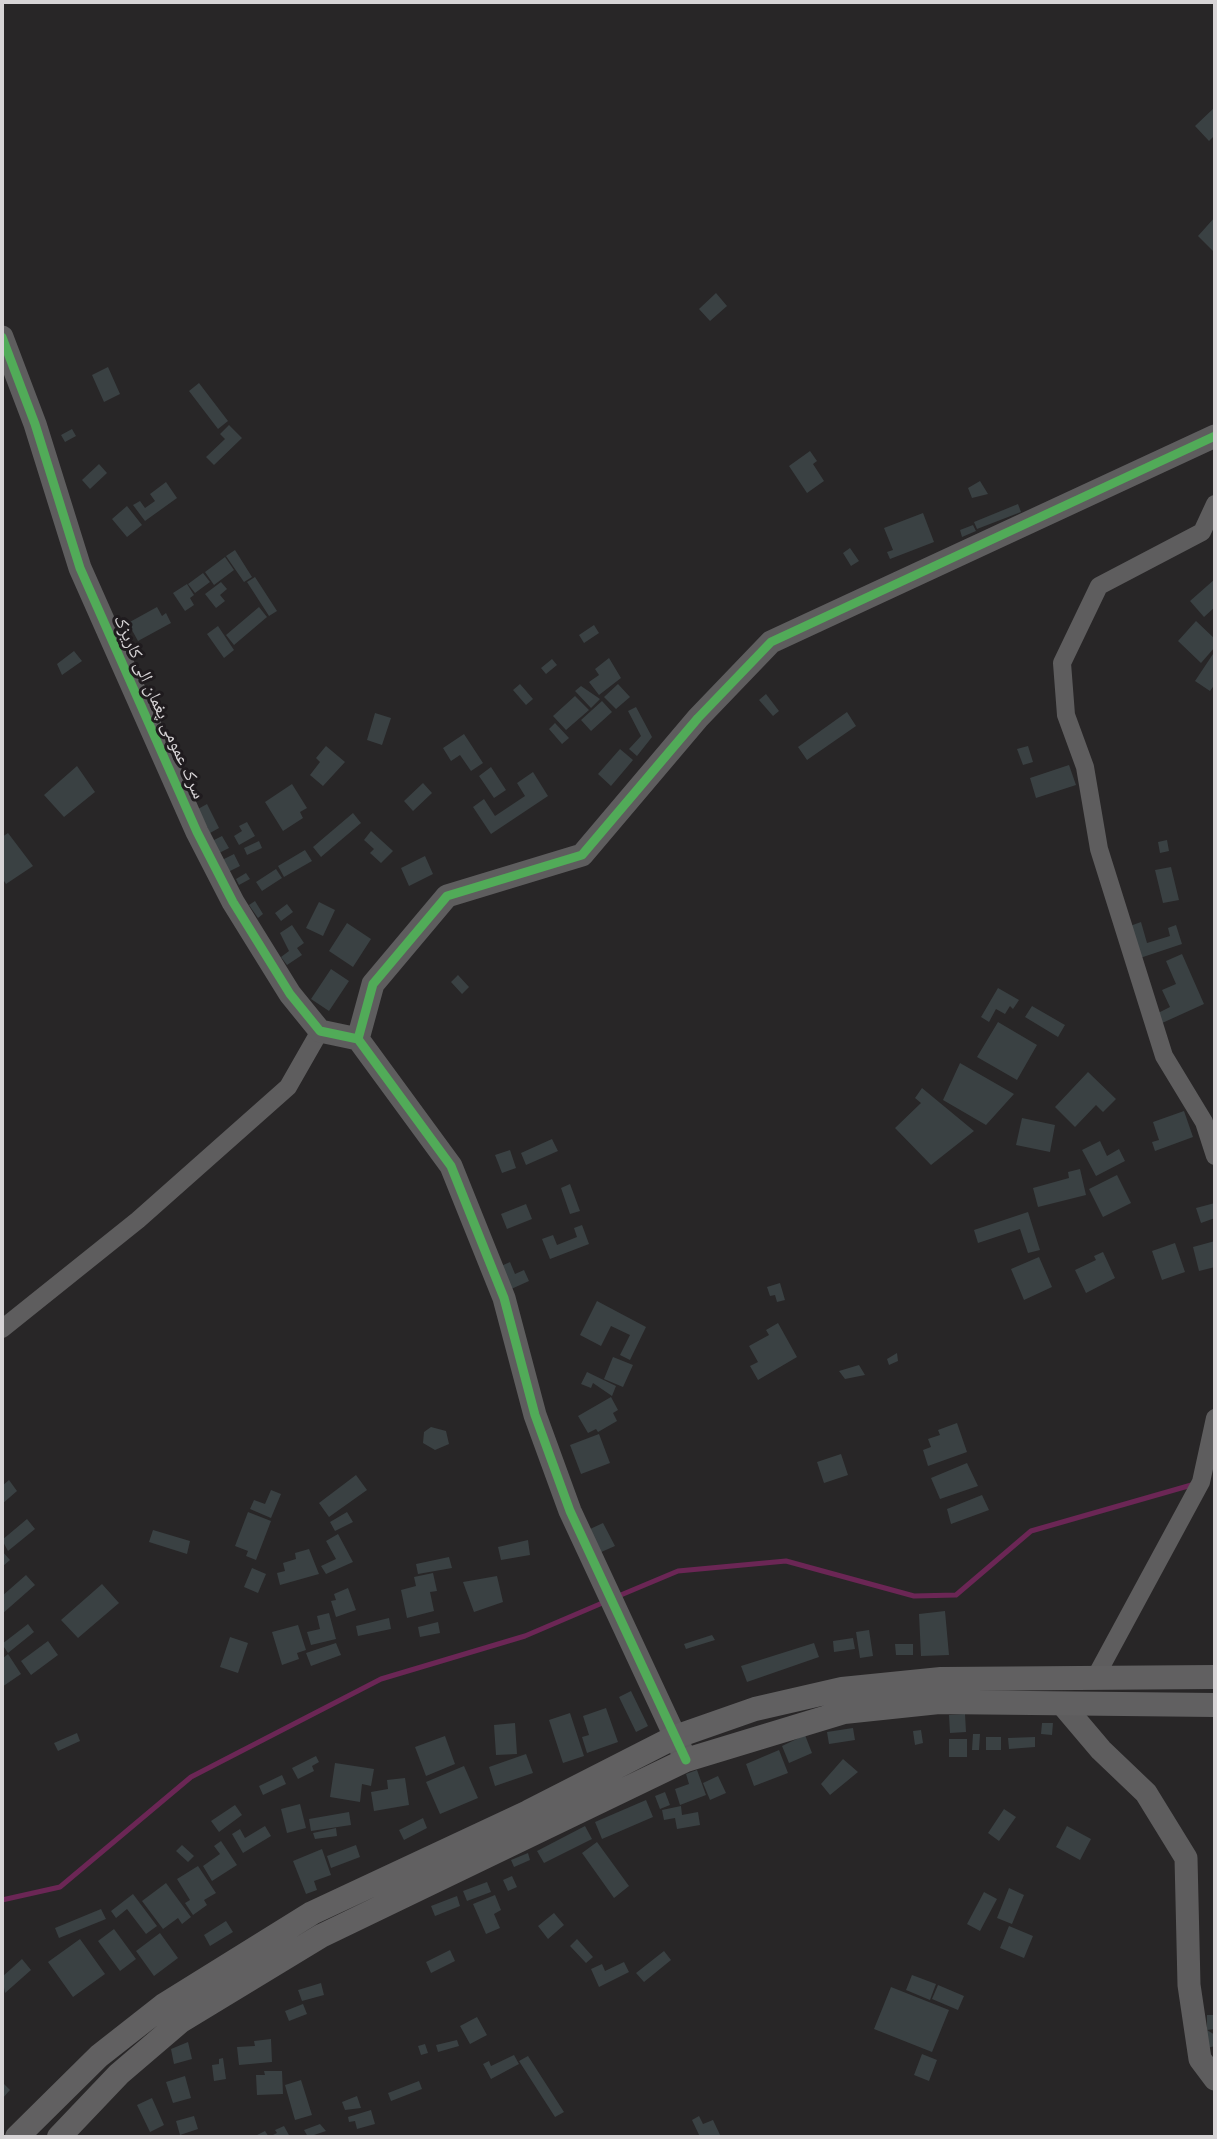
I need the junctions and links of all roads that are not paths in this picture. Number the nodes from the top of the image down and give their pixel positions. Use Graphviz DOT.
graph roads {
  1 [pos="2,337"];
  2 [pos="1215,436"];
  3 [pos="1215,504"];
  4 [pos="320,1031"];
  5 [pos="358,1040"];
  6 [pos="1215,1156"];
  7 [pos="2,1329"];
  8 [pos="1215,1418"];
  9 [pos="1096,1676"];
  10 [pos="1215,1677"];
  11 [pos="1062,1678"];
  12 [pos="1062,1704"];
  13 [pos="1215,1705"];
  14 [pos="675,1737"];
  15 [pos="686,1760"];
  16 [pos="1215,2079"];
  17 [pos="17,2137"];
  18 [pos="59,2137"];
  1 -- 4 [label="street, سرک عمومی پغمان الی کاریزک"];
  2 -- 5 [label="street"];
  3 -- 6 [label="street"];
  4 -- 5 [label="street"];
  4 -- 7 [label="street"];
  5 -- 14 [label="street"];
  8 -- 9 [label="street"];
  9 -- 10 [label="main road"];
  9 -- 11 [label="main road"];
  11 -- 12 [label="main road"];
  11 -- 14 [label="main road"];
  12 -- 13 [label="main road"];
  12 -- 15 [label="main road"];
  12 -- 16 [label="street"];
  14 -- 15 [label="street"];
  14 -- 17 [label="main road"];
  15 -- 18 [label="main road"];
}
